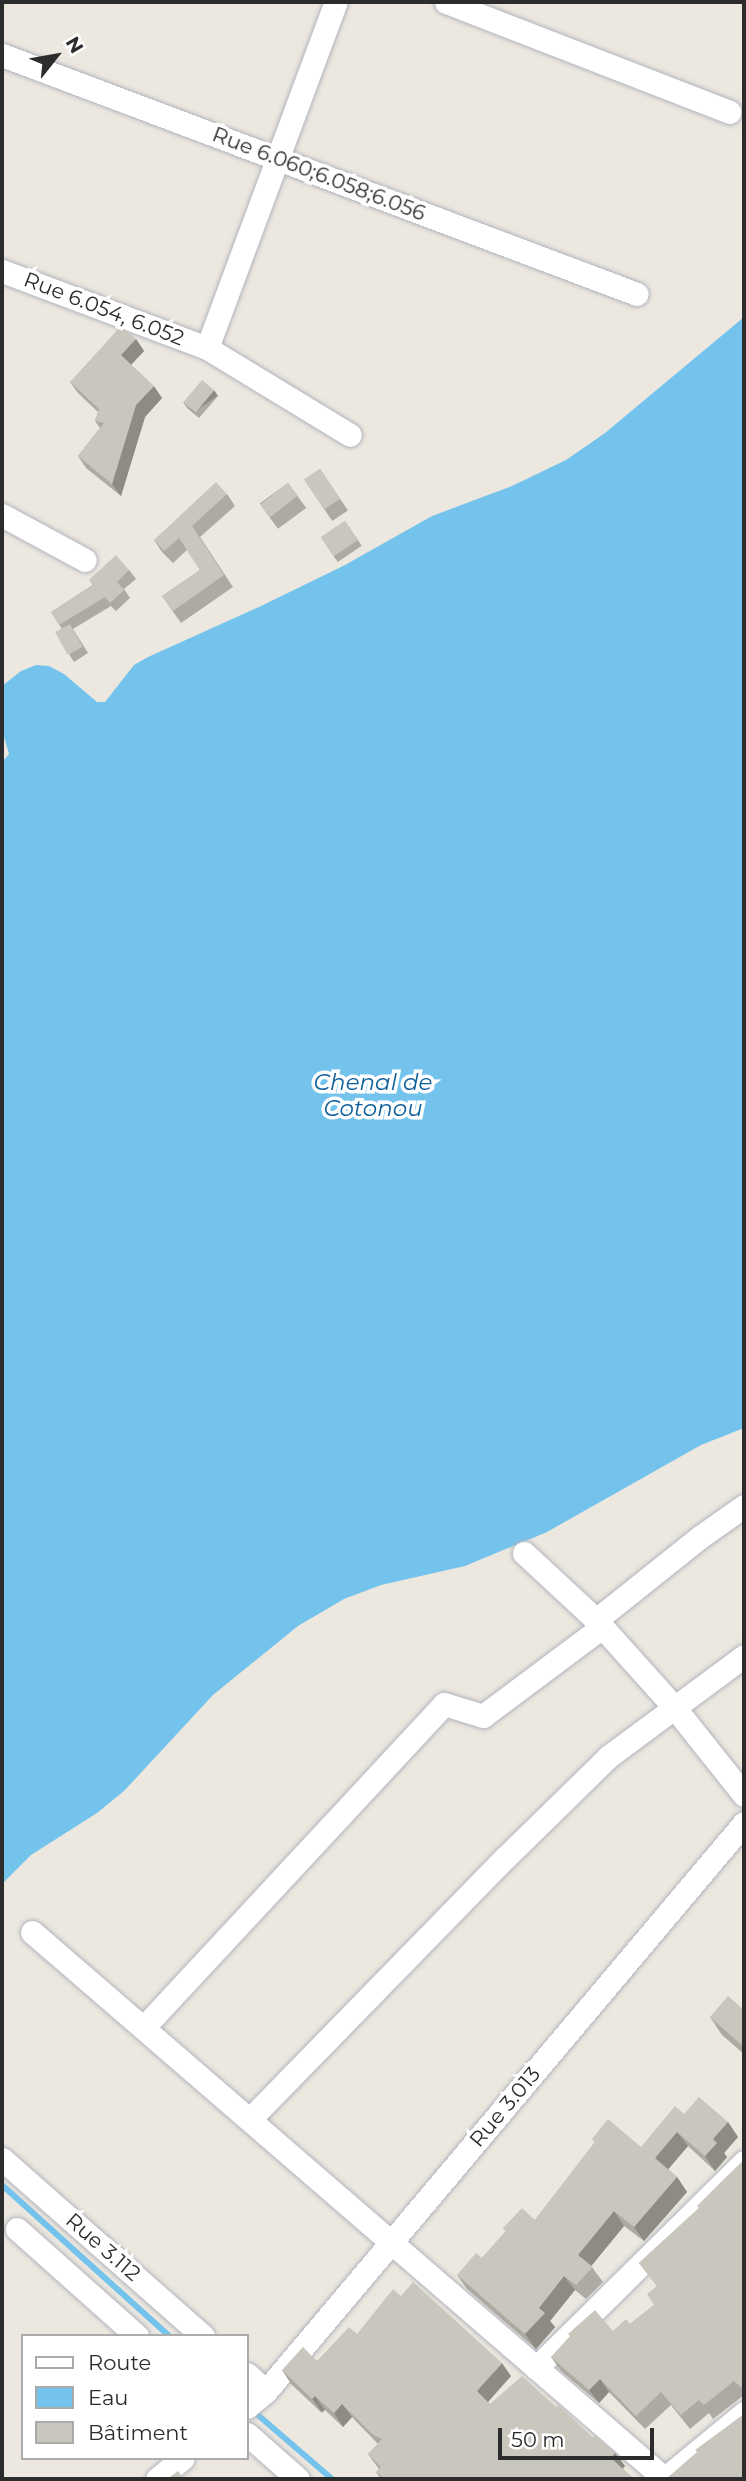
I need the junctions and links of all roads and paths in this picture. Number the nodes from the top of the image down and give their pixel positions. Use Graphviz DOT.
graph roads {
  1 [pos="336,2"];
  2 [pos="446,2"];
  3 [pos="2,55"];
  4 [pos="729,112"];
  5 [pos="278,158"];
  6 [pos="2,271"];
  7 [pos="637,294"];
  8 [pos="207,348"];
  9 [pos="350,435"];
  10 [pos="2,515"];
  11 [pos="85,560"];
  12 [pos="744,1506"];
  13 [pos="524,1553"];
  14 [pos="599,1623"];
  15 [pos="744,1656"];
  16 [pos="674,1707"];
  17 [pos="744,1795"];
  18 [pos="744,1824"];
  19 [pos="33,1932"];
  20 [pos="144,2027"];
  21 [pos="250,2119"];
  22 [pos="2,2159"];
  23 [pos="744,2162"];
  24 [pos="17,2229"];
  25 [pos="391,2243"];
  26 [pos="134,2334"];
  27 [pos="201,2334"];
  28 [pos="536,2368"];
  29 [pos="248,2375"];
  30 [pos="266,2391"];
  31 [pos="248,2406"];
  32 [pos="744,2413"];
  33 [pos="248,2435"];
  34 [pos="181,2460"];
  35 [pos="157,2479"];
  36 [pos="298,2479"];
  37 [pos="664,2479"];
  1 -- 5 [label="street"];
  2 -- 4 [label="street"];
  3 -- 5 [label="street, Rue 6.060;6.058;6.056"];
  5 -- 7 [label="street, Rue 6.060;6.058;6.056"];
  5 -- 8 [label="street"];
  6 -- 8 [label="street, Rue 6.054, 6.052"];
  8 -- 9 [label="street, Rue 6.054, 6.052"];
  10 -- 11 [label="street"];
  12 -- 14 [label="street"];
  13 -- 14 [label="street"];
  14 -- 16 [label="street"];
  14 -- 20 [label="street"];
  15 -- 16 [label="street"];
  16 -- 17 [label="street"];
  16 -- 21 [label="street"];
  18 -- 25 [label="street, Rue 3.013"];
  19 -- 20 [label="street"];
  20 -- 21 [label="street"];
  21 -- 25 [label="street"];
  22 -- 27 [label="street, Rue 3.112"];
  23 -- 28 [label="street"];
  24 -- 26 [label="street, Rue 3.112"];
  25 -- 28 [label="street"];
  25 -- 30 [label="street, Rue 3.013"];
  28 -- 37 [label="street"];
  29 -- 30 [label="street"];
  30 -- 31 [label="street, Rue 3.013"];
  32 -- 37 [label="street"];
  33 -- 36 [label="street"];
  34 -- 35 [label="street"];
}
